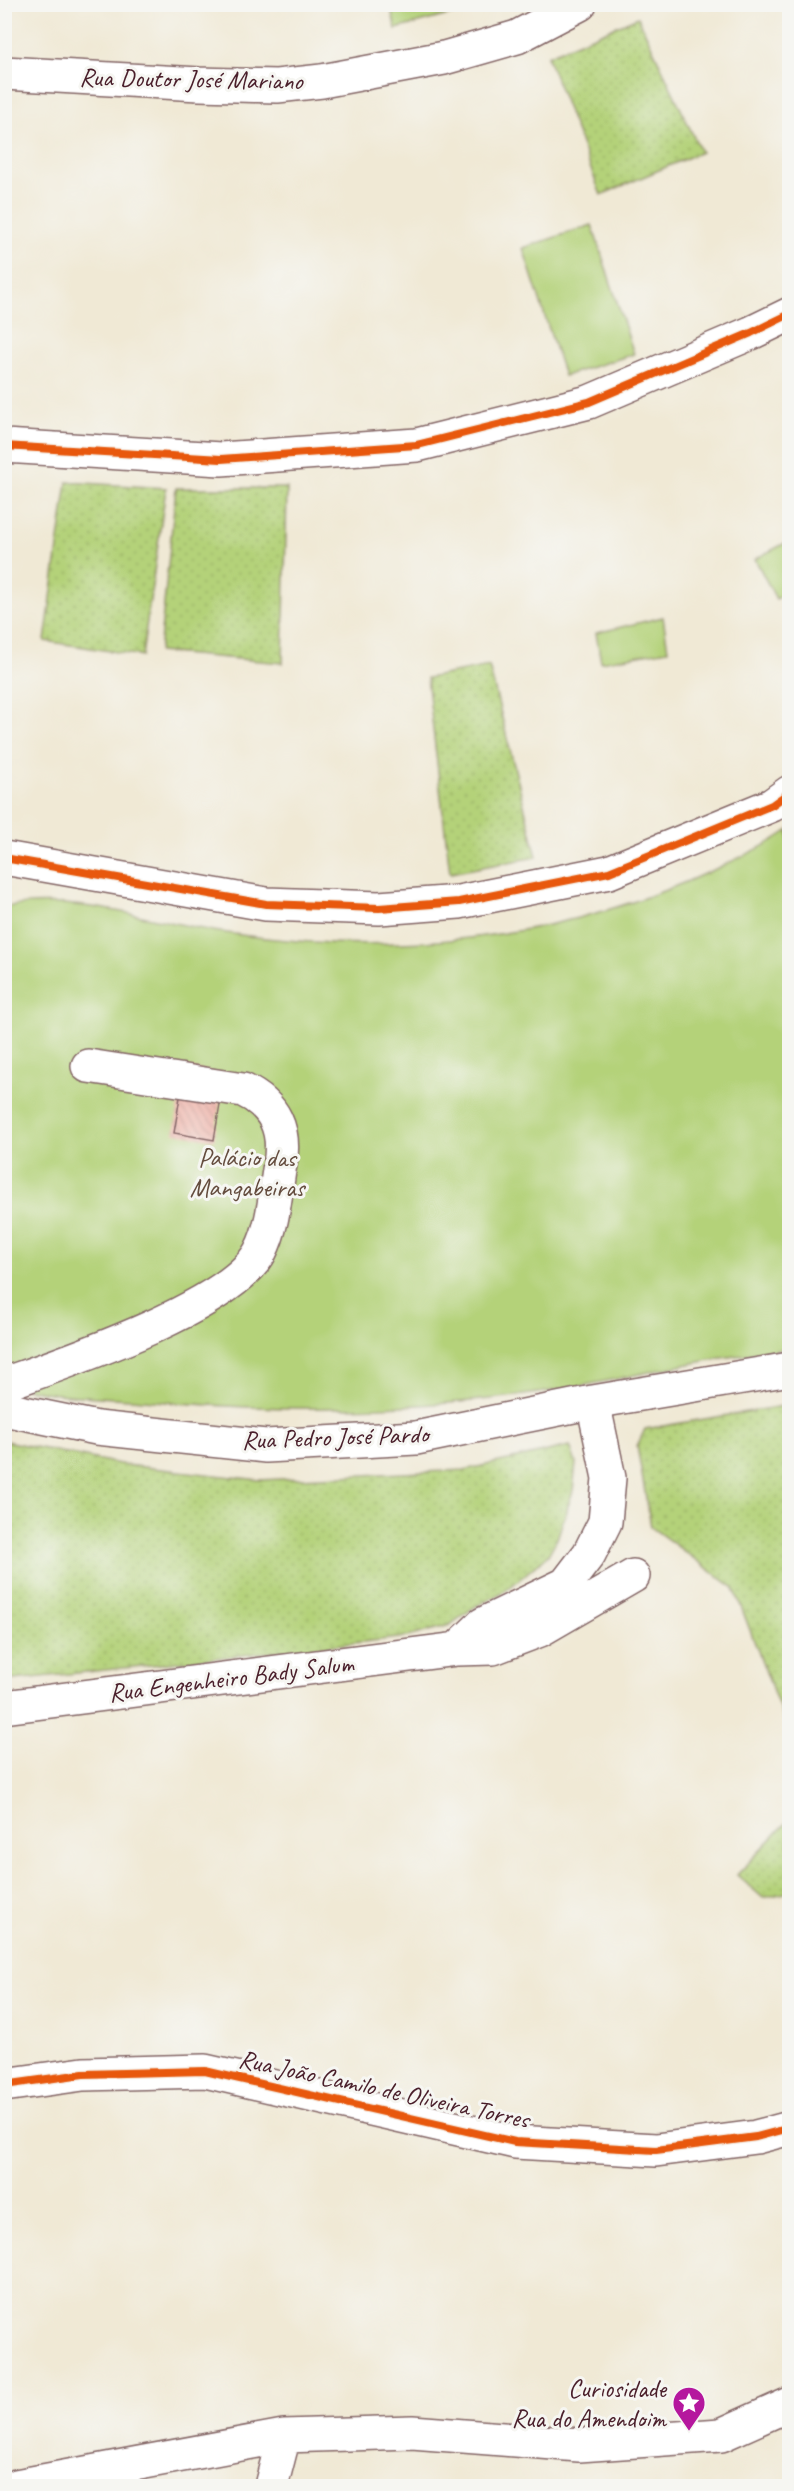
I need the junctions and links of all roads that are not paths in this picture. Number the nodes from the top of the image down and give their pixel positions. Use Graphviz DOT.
graph roads {
  1 [pos="580,4"];
  2 [pos="4,73"];
  3 [pos="789,314"];
  4 [pos="4,446"];
  5 [pos="789,792"];
  6 [pos="4,858"];
  7 [pos="88,1066"];
  8 [pos="789,1369"];
  9 [pos="4,1384"];
  10 [pos="593,1402"];
  11 [pos="4,1409"];
  12 [pos="633,1576"];
  13 [pos="457,1648"];
  14 [pos="4,1707"];
  15 [pos="4,2085"];
  16 [pos="789,2128"];
  17 [pos="789,2404"];
  18 [pos="284,2436"];
  19 [pos="16,2487"];
  20 [pos="271,2487"];
  1 -- 2 [label="street, Rua Doutor José Mariano"];
  3 -- 4 [label="street"];
  5 -- 6 [label="street"];
  7 -- 9 [label="street"];
  8 -- 10 [label="street"];
  10 -- 11 [label="street, Rua Pedro José Pardo"];
  10 -- 13 [label="street"];
  12 -- 13 [label="street, Rua Engenheiro Bady Salum"];
  13 -- 14 [label="street, Rua Engenheiro Bady Salum"];
  15 -- 16 [label="street, Rua João Camilo de Oliveira Torres"];
  17 -- 18 [label="street"];
  18 -- 19 [label="street"];
  18 -- 20 [label="street"];
}
